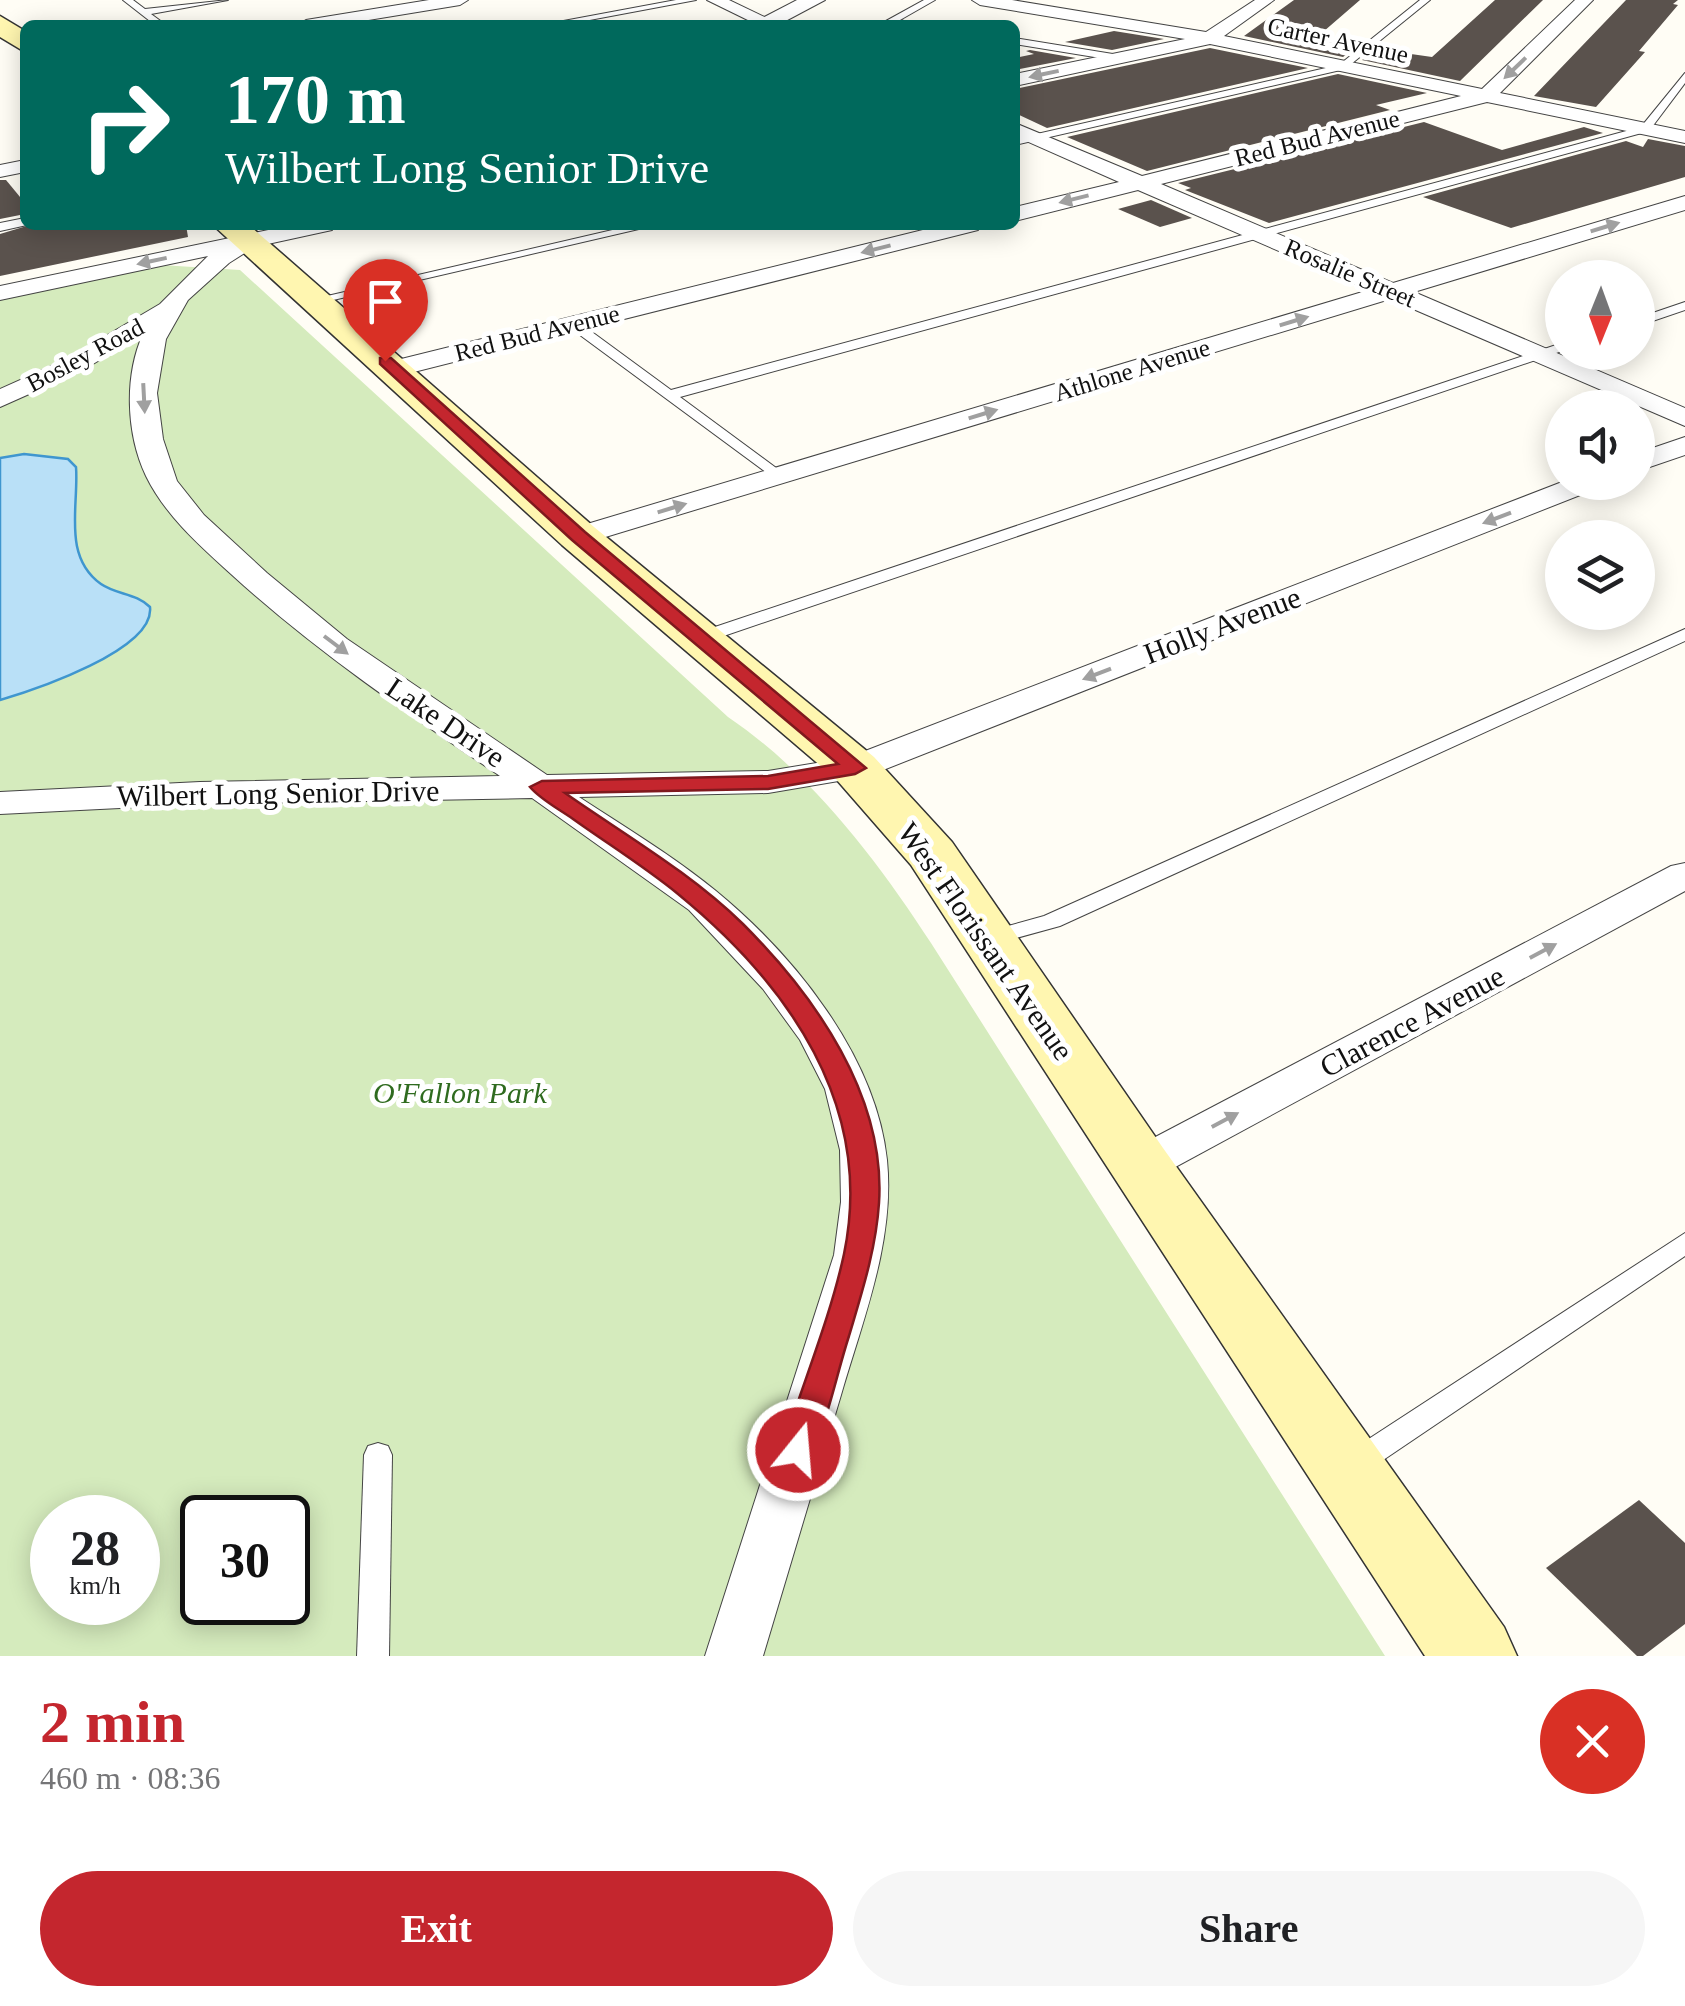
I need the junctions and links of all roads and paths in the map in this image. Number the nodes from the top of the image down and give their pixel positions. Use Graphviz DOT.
graph roads {
  1 [pos="127,0"];
  2 [pos="224,0"];
  3 [pos="460,0"];
  4 [pos="692,0"];
  5 [pos="715,0"];
  6 [pos="814,0"];
  7 [pos="931,0"];
  8 [pos="980,0"];
  9 [pos="1242,0"];
  10 [pos="1426,0"];
  11 [pos="1584,0"];
  12 [pos="1264,2"];
  13 [pos="144,12"];
  14 [pos="154,20"];
  15 [pos="337,20"];
  16 [pos="576,20"];
  17 [pos="758,20"];
  18 [pos="774,20"];
  19 [pos="894,20"];
  20 [pos="0,24"];
  21 [pos="1208,39"];
  22 [pos="20,40"];
  23 [pos="1020,42"];
  24 [pos="1119,58"];
  25 [pos="1342,66"];
  26 [pos="1685,76"];
  27 [pos="1020,79"];
  28 [pos="1486,96"];
  29 [pos="1645,128"];
  30 [pos="1022,136"];
  31 [pos="1685,137"];
  32 [pos="1141,182"];
  33 [pos="1685,202"];
  34 [pos="1020,213"];
  35 [pos="270,230"];
  36 [pos="628,230"];
  37 [pos="950,230"];
  38 [pos="238,233"];
  39 [pos="1261,234"];
  40 [pos="1393,292"];
  41 [pos="0,294"];
  42 [pos="316,300"];
  43 [pos="1685,306"];
  44 [pos="169,307"];
  45 [pos="1655,316"];
  46 [pos="572,324"];
  47 [pos="1545,348"];
  48 [pos="1545,352"];
  49 [pos="394,369"];
  50 [pos="1590,370"];
  51 [pos="670,395"];
  52 [pos="0,400"];
  53 [pos="1685,418"];
  54 [pos="1685,445"];
  55 [pos="1655,456"];
  56 [pos="778,476"];
  57 [pos="1545,499"];
  58 [pos="578,536"];
  59 [pos="1685,634"];
  60 [pos="700,638"];
  61 [pos="855,768"];
  62 [pos="542,787"];
  63 [pos="0,803"];
  64 [pos="1685,875"];
  65 [pos="991,938"];
  66 [pos="1139,1166"];
  67 [pos="1685,1243"];
  68 [pos="378,1455"];
  69 [pos="1346,1468"];
  70 [pos="373,1656"];
  71 [pos="734,1656"];
  72 [pos="1474,1656"];
  1 -- 13 [label="lane"];
  2 -- 13 [label="lane"];
  3 -- 15 [label="street"];
  4 -- 16 [label="lane"];
  5 -- 17 [label="street"];
  6 -- 18 [label="street"];
  7 -- 19 [label="lane"];
  8 -- 21 [label="street, Carter Avenue"];
  9 -- 12 [label="lane"];
  10 -- 25 [label="lane"];
  11 -- 28 [label="street, one-way"];
  12 -- 21 [label="street"];
  13 -- 14 [label="lane"];
  20 -- 22 [label="main road"];
  21 -- 24 [label="street"];
  21 -- 25 [label="street, Carter Avenue"];
  23 -- 24 [label="lane"];
  24 -- 27 [label="street, one-way"];
  25 -- 28 [label="street, Carter Avenue"];
  25 -- 30 [label="lane"];
  26 -- 29 [label="lane"];
  28 -- 29 [label="street, Carter Avenue"];
  28 -- 32 [label="street, Red Bud Avenue"];
  29 -- 31 [label="street, Carter Avenue"];
  29 -- 39 [label="lane"];
  30 -- 32 [label="street, Rosalie Street"];
  32 -- 34 [label="street, Red Bud Avenue, one-way"];
  32 -- 39 [label="street, Rosalie Street"];
  40 -- 33 [label="street, Athlone Avenue, one-way"];
  35 -- 38 [label="street"];
  36 -- 42 [label="lane"];
  37 -- 46 [label="street, Red Bud Avenue, one-way"];
  38 -- 41 [label="street, one-way"];
  38 -- 42 [label="main road, West Florissant Avenue"];
  38 -- 44 [label="street, Lake Drive"];
  39 -- 40 [label="street, Rosalie Street"];
  39 -- 51 [label="lane"];
  40 -- 47 [label="street, Rosalie Street"];
  56 -- 40 [label="street, Athlone Avenue, one-way"];
  42 -- 49 [label="main road, West Florissant Avenue"];
  43 -- 45 [label="lane"];
  44 -- 52 [label="street, Bosley Road"];
  44 -- 62 [label="street, Lake Drive, one-way"];
  46 -- 49 [label="street, Red Bud Avenue"];
  46 -- 51 [label="lane"];
  48 -- 60 [label="lane"];
  49 -- 58 [label="main road, West Florissant Avenue"];
  50 -- 53 [label="street, Rosalie Street"];
  51 -- 56 [label="lane"];
  54 -- 55 [label="street"];
  58 -- 56 [label="street, Athlone Avenue, one-way"];
  57 -- 61 [label="street, Holly Avenue, one-way"];
  58 -- 60 [label="main road, West Florissant Avenue"];
  59 -- 65 [label="lane"];
  60 -- 61 [label="main road, West Florissant Avenue"];
  61 -- 62 [label="street, Wilbert Long Senior Drive"];
  61 -- 65 [label="main road, West Florissant Avenue"];
  62 -- 63 [label="street, Wilbert Long Senior Drive"];
  62 -- 71 [label="street, Lake Drive"];
  66 -- 64 [label="street, Clarence Avenue, one-way"];
  65 -- 66 [label="main road, West Florissant Avenue"];
  66 -- 69 [label="main road, West Florissant Avenue"];
  67 -- 69 [label="lane"];
  68 -- 70 [label="lane"];
  69 -- 72 [label="main road, West Florissant Avenue"];
}
